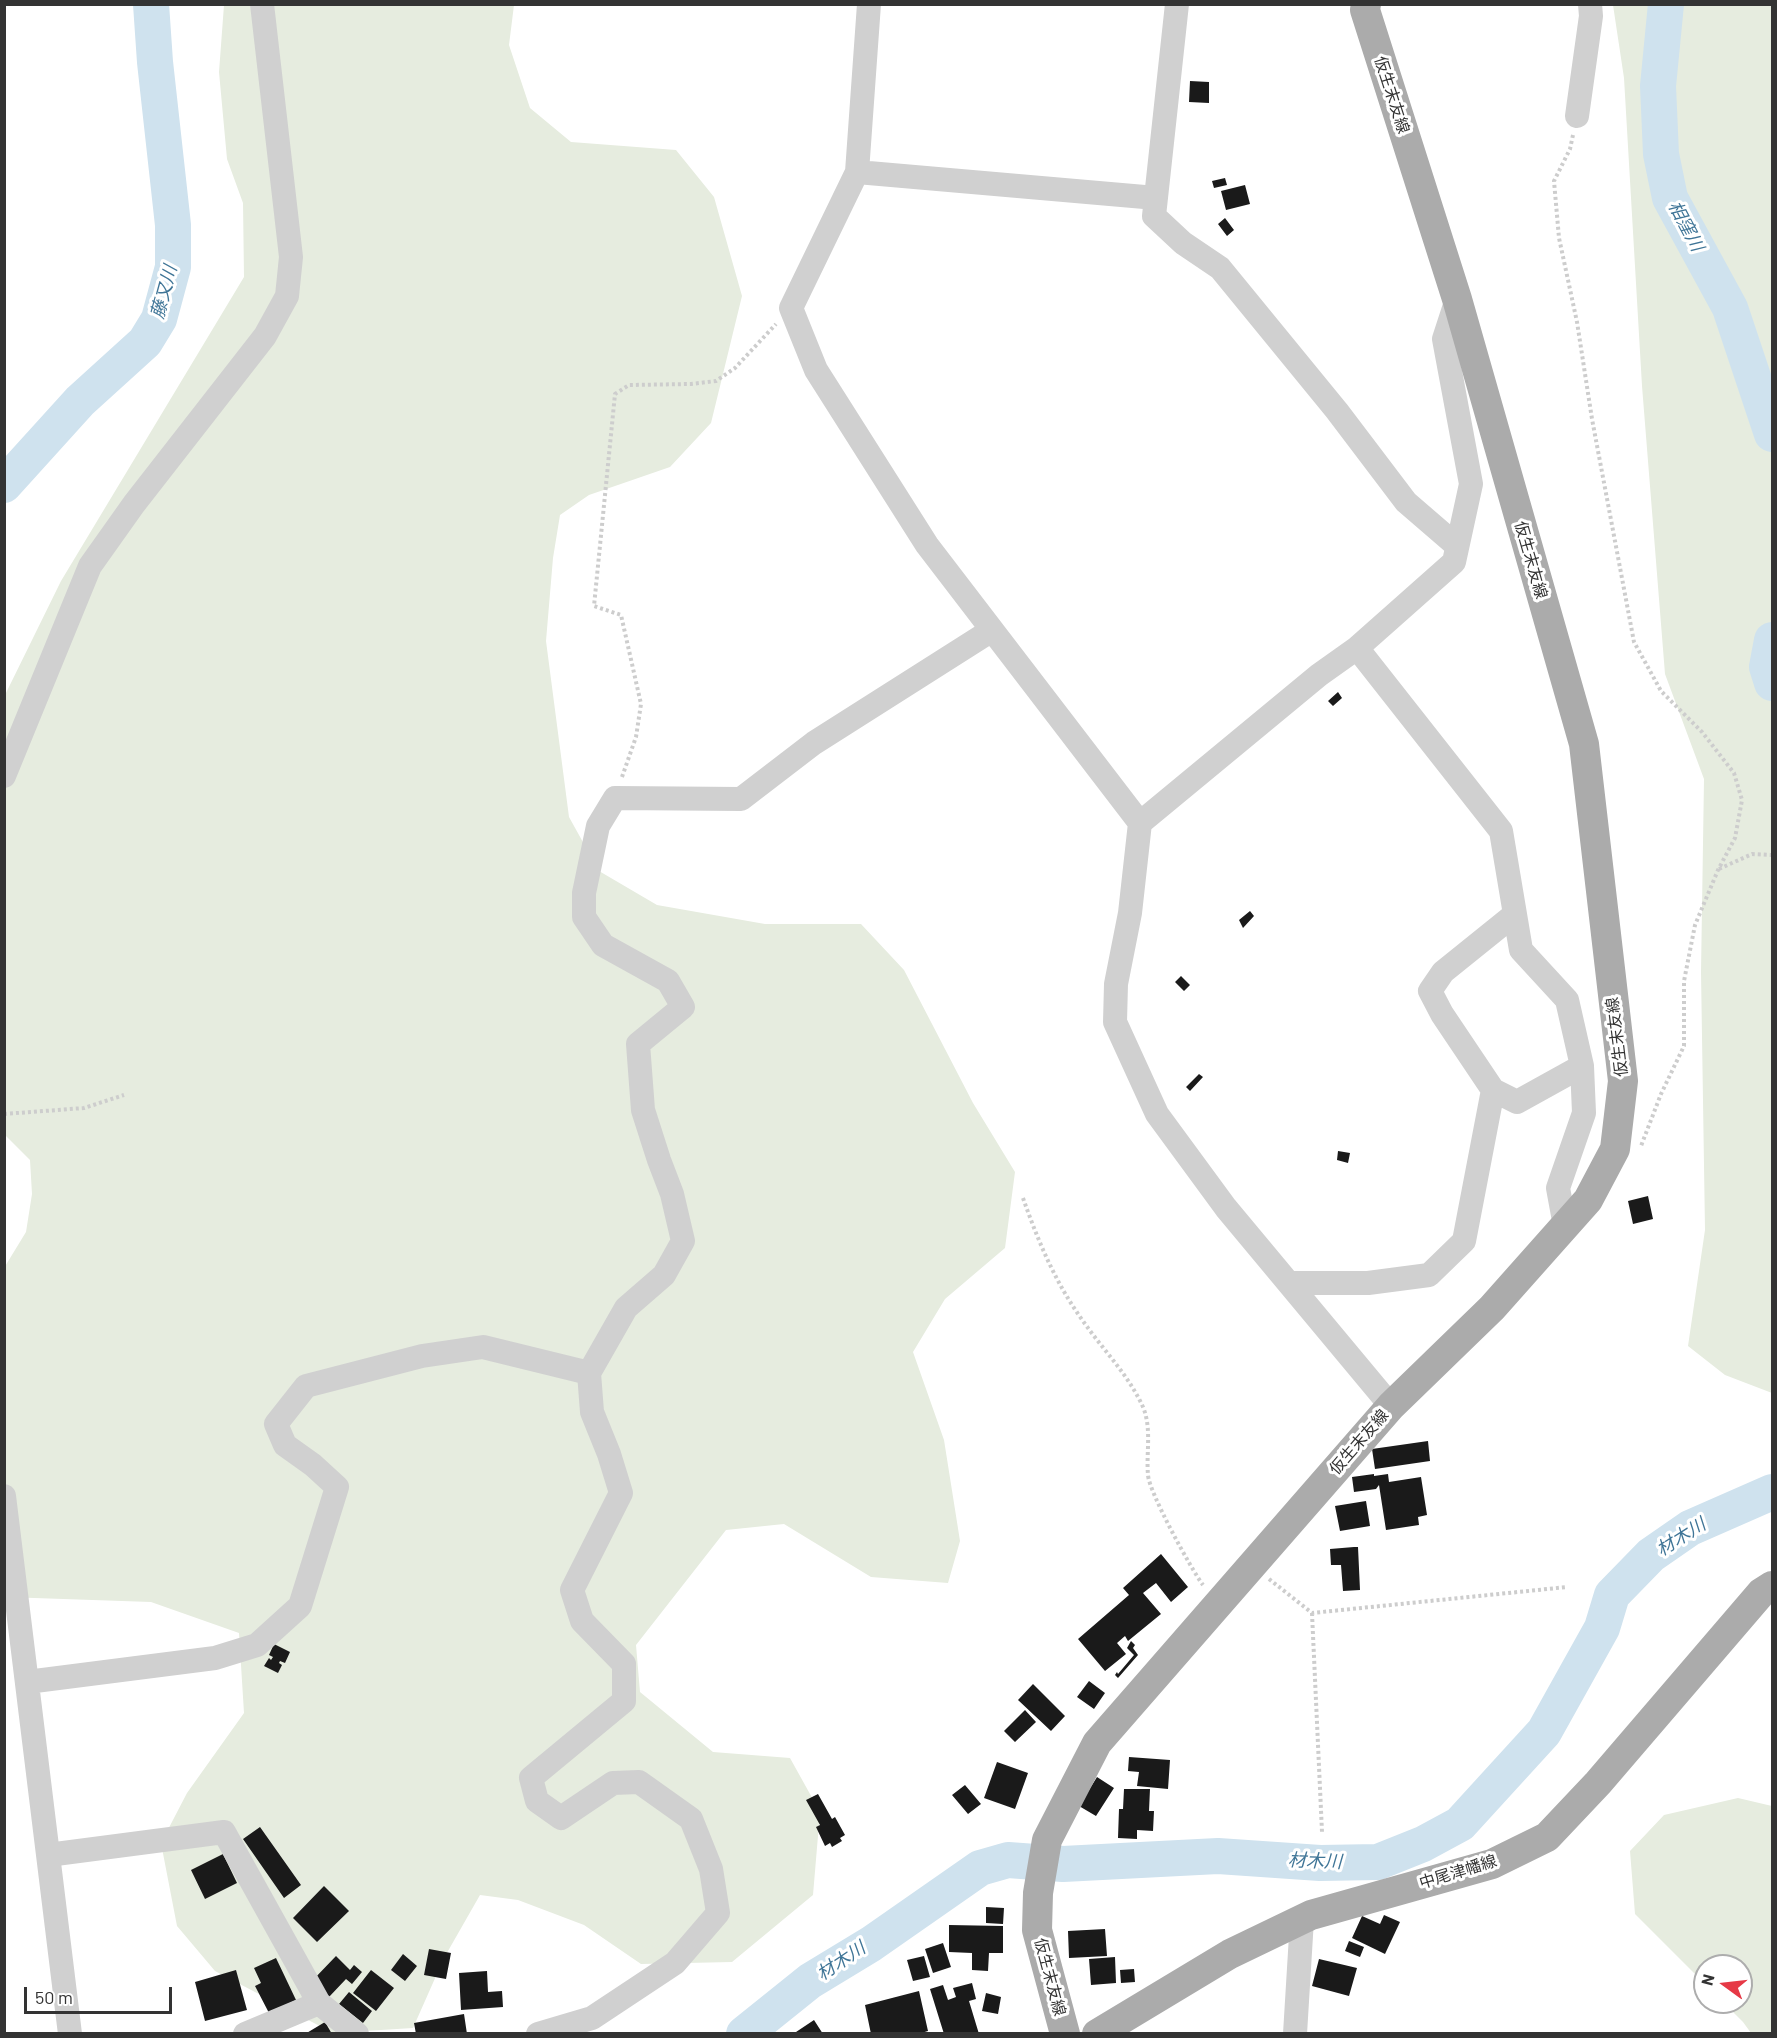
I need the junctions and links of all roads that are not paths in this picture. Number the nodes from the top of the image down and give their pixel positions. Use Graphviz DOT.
graph roads {
  1 [pos="262,4"];
  2 [pos="869,4"];
  3 [pos="1177,4"];
  4 [pos="1590,4"];
  5 [pos="1366,6"];
  6 [pos="1577,116"];
  7 [pos="857,172"];
  8 [pos="1156,198"];
  9 [pos="1457,299"];
  10 [pos="1457,546"];
  11 [pos="992,630"];
  12 [pos="1357,648"];
  13 [pos="4,776"];
  14 [pos="1140,823"];
  15 [pos="1515,914"];
  16 [pos="1582,1066"];
  17 [pos="1493,1090"];
  18 [pos="1565,1226"];
  19 [pos="1289,1283"];
  20 [pos="590,1373"];
  21 [pos="1391,1406"];
  22 [pos="4,1496"];
  23 [pos="1773,1586"];
  24 [pos="27,1682"];
  25 [pos="48,1855"];
  26 [pos="1302,1919"];
  27 [pos="319,2003"];
  28 [pos="70,2034"];
  29 [pos="245,2034"];
  30 [pos="357,2034"];
  31 [pos="538,2034"];
  32 [pos="1065,2034"];
  33 [pos="1097,2034"];
  34 [pos="1294,2034"];
  1 -- 13 [label="street"];
  2 -- 7 [label="street"];
  3 -- 8 [label="street"];
  4 -- 6 [label="street"];
  5 -- 9 [label="main road, 仮生末友線"];
  7 -- 8 [label="street"];
  7 -- 11 [label="street"];
  8 -- 10 [label="street"];
  9 -- 10 [label="street"];
  9 -- 18 [label="main road, 仮生末友線"];
  10 -- 12 [label="street"];
  11 -- 14 [label="street"];
  11 -- 20 [label="street"];
  12 -- 14 [label="street"];
  12 -- 15 [label="street"];
  14 -- 19 [label="street"];
  15 -- 16 [label="street"];
  15 -- 17 [label="street"];
  16 -- 17 [label="street"];
  16 -- 18 [label="street"];
  17 -- 19 [label="street"];
  18 -- 21 [label="main road, 仮生末友線"];
  19 -- 21 [label="street"];
  20 -- 24 [label="street"];
  20 -- 31 [label="street"];
  21 -- 32 [label="main road, 仮生末友線"];
  22 -- 24 [label="street"];
  23 -- 26 [label="main road, 中尾津幡線"];
  24 -- 25 [label="street"];
  25 -- 27 [label="street"];
  25 -- 28 [label="street"];
  26 -- 33 [label="main road, 中尾津幡線"];
  26 -- 34 [label="street"];
  27 -- 29 [label="street"];
  27 -- 30 [label="street"];
}
